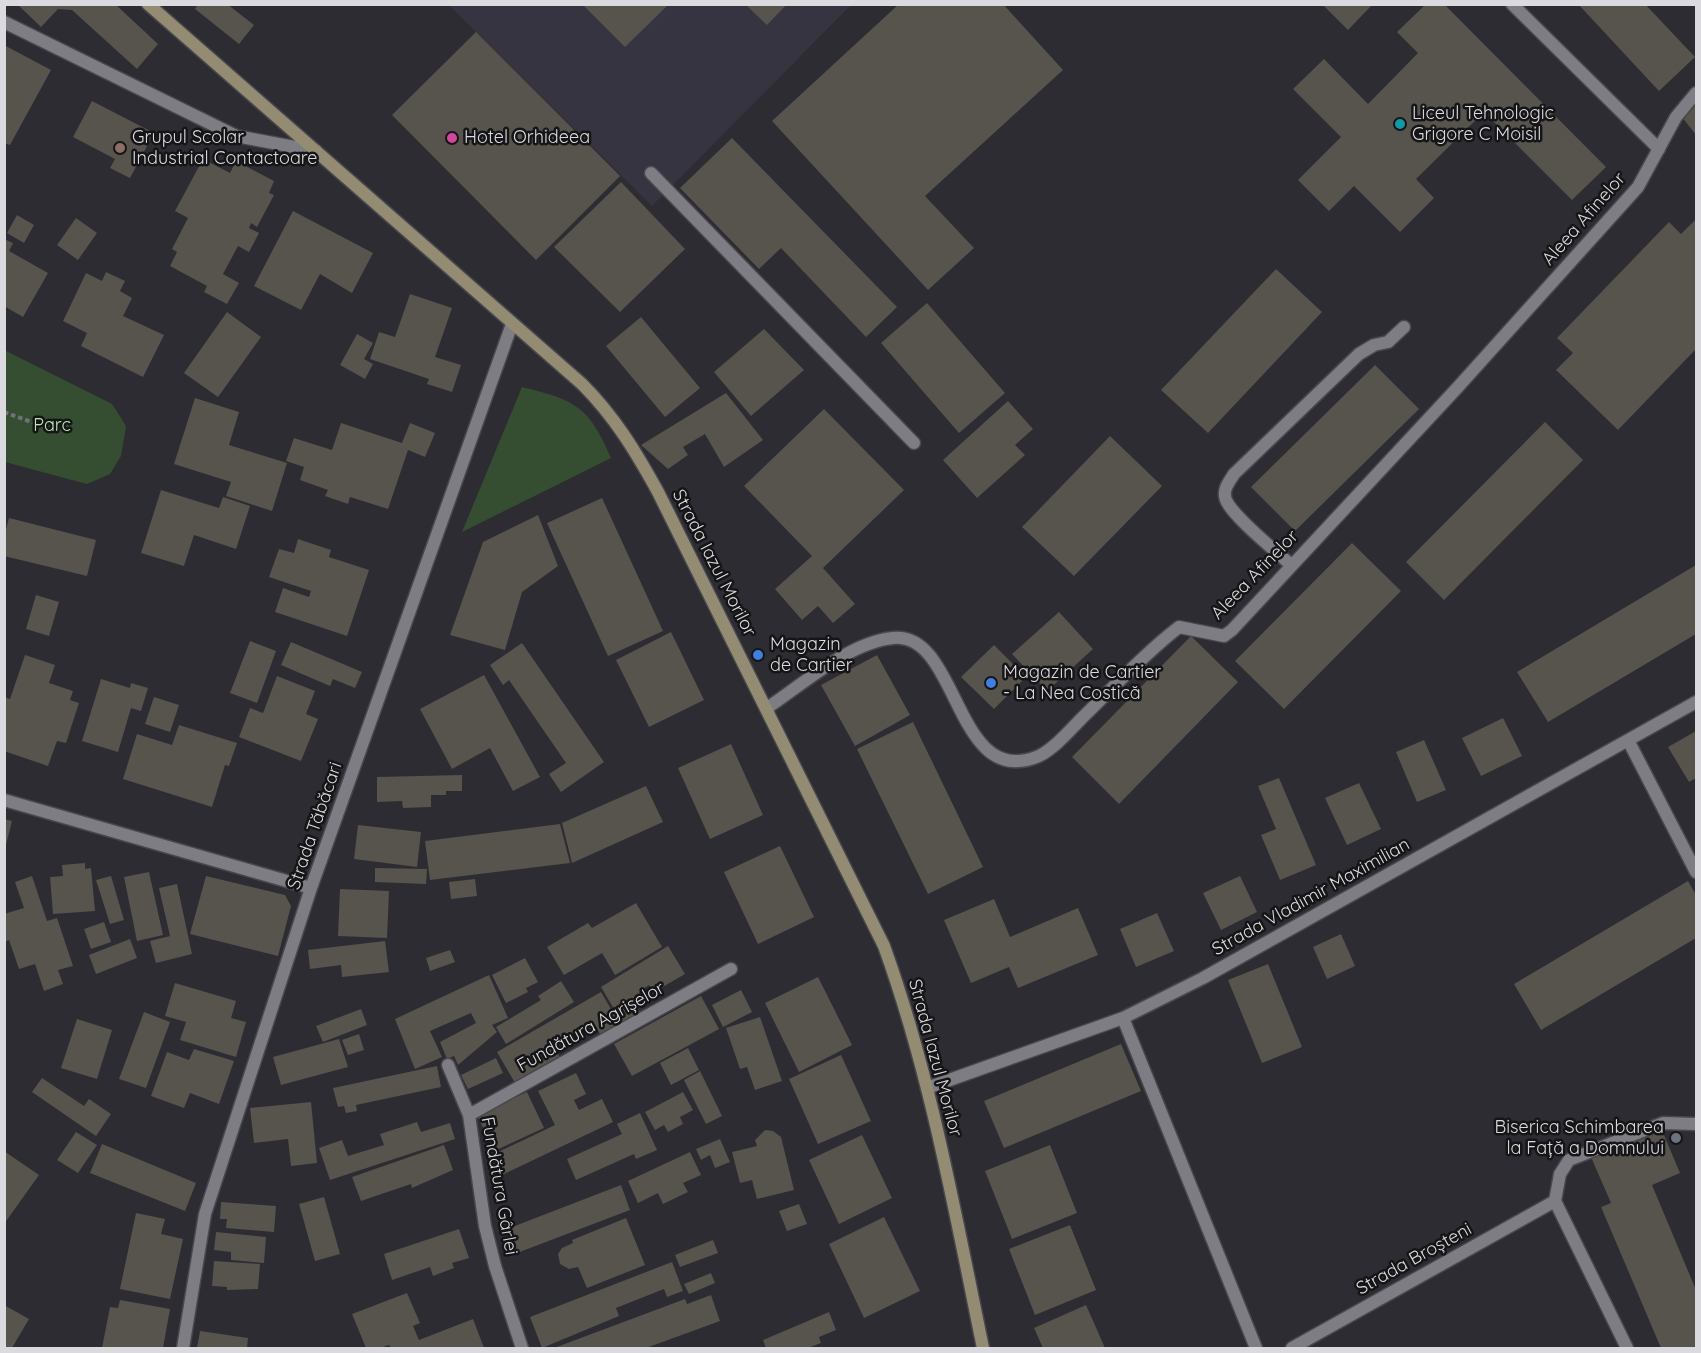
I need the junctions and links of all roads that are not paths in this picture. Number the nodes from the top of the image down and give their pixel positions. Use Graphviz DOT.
graph roads {
  1 [pos="148,4"];
  2 [pos="1512,4"];
  3 [pos="4,22"];
  4 [pos="1696,93"];
  5 [pos="1659,149"];
  6 [pos="316,151"];
  7 [pos="651,173"];
  8 [pos="512,324"];
  9 [pos="1404,327"];
  10 [pos="914,443"];
  11 [pos="1291,565"];
  12 [pos="1696,702"];
  13 [pos="767,708"];
  14 [pos="1629,742"];
  15 [pos="4,800"];
  16 [pos="1696,872"];
  17 [pos="312,888"];
  18 [pos="731,969"];
  19 [pos="1123,1018"];
  20 [pos="448,1065"];
  21 [pos="927,1088"];
  22 [pos="469,1116"];
  23 [pos="1696,1124"];
  24 [pos="1555,1201"];
  25 [pos="183,1348"];
  26 [pos="522,1348"];
  27 [pos="983,1348"];
  28 [pos="1256,1348"];
  29 [pos="1292,1348"];
  30 [pos="1627,1348"];
  1 -- 6 [label="street, Strada Iazul Morilor"];
  2 -- 5 [label="street"];
  3 -- 6 [label="street"];
  4 -- 5 [label="street, Aleea Afinelor"];
  5 -- 11 [label="street, Aleea Afinelor"];
  6 -- 8 [label="street, Strada Iazul Morilor"];
  7 -- 10 [label="street"];
  8 -- 13 [label="street, Strada Iazul Morilor"];
  8 -- 17 [label="street, Strada Tăbăcari"];
  9 -- 11 [label="street"];
  11 -- 13 [label="street, Aleea Afinelor"];
  12 -- 14 [label="street, Strada Vladimir Maximilian"];
  13 -- 21 [label="street, Strada Iazul Morilor"];
  14 -- 16 [label="street"];
  14 -- 19 [label="street, Strada Vladimir Maximilian"];
  15 -- 17 [label="street"];
  17 -- 25 [label="street, Strada Tăbăcari"];
  18 -- 22 [label="street, Fundătura Agrișelor"];
  19 -- 21 [label="street, Strada Vladimir Maximilian"];
  19 -- 28 [label="street"];
  20 -- 22 [label="street, Fundătura Gârlei"];
  21 -- 27 [label="street, Strada Iazul Morilor"];
  22 -- 26 [label="street, Fundătura Gârlei"];
  23 -- 24 [label="street"];
  24 -- 29 [label="street, Strada Broșteni"];
  24 -- 30 [label="street"];
}
